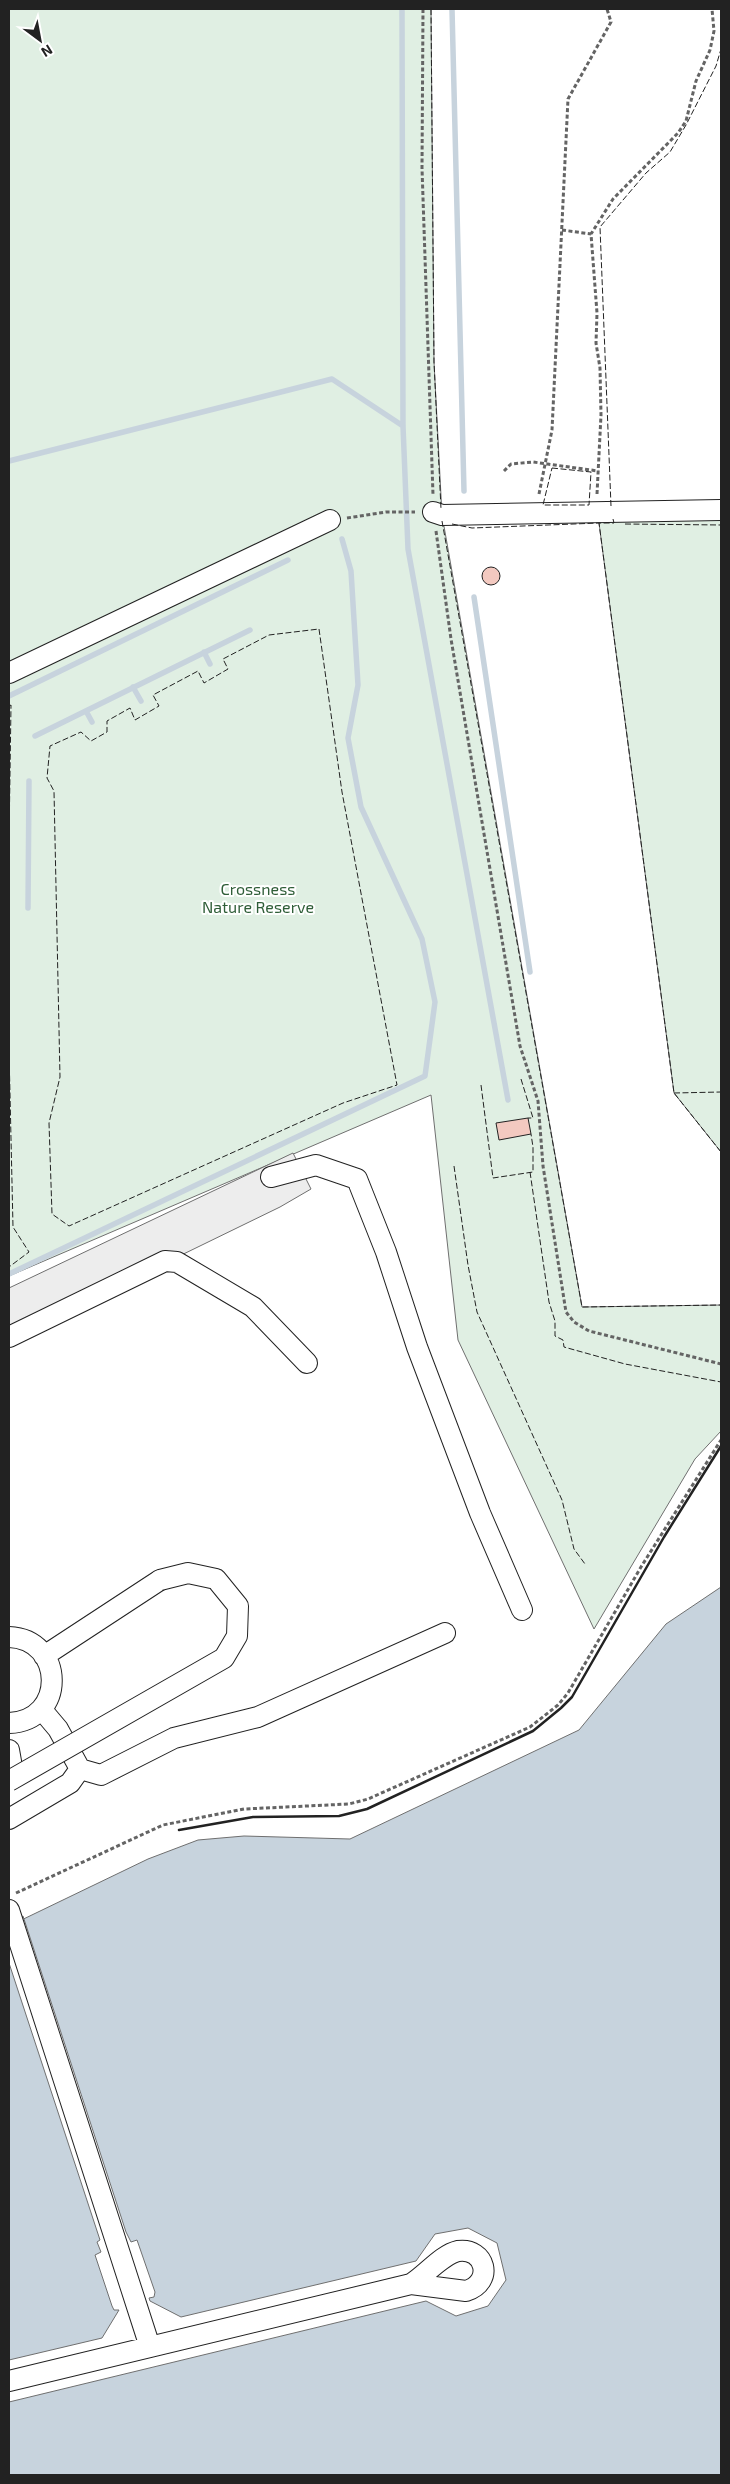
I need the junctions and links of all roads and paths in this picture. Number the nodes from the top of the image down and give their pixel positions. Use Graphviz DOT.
graph roads {
  1 [pos="423,9"];
  2 [pos="607,9"];
  3 [pos="712,9"];
  4 [pos="561,230"];
  5 [pos="591,234"];
  6 [pos="546,464"];
  7 [pos="504,471"];
  8 [pos="598,471"];
  9 [pos="721,510"];
  10 [pos="433,512"];
  11 [pos="536,512"];
  12 [pos="596,512"];
  13 [pos="330,520"];
  14 [pos="9,673"];
  15 [pos="271,1177"];
  16 [pos="9,1337"];
  17 [pos="307,1363"];
  18 [pos="721,1364"];
  19 [pos="721,1440"];
  20 [pos="522,1610"];
  21 [pos="445,1633"];
  22 [pos="9,1637"];
  23 [pos="44,1656"];
  24 [pos="42,1710"];
  25 [pos="9,1723"];
  26 [pos="9,1750"];
  27 [pos="9,1769"];
  28 [pos="80,1769"];
  29 [pos="9,1781"];
  30 [pos="9,1819"];
  31 [pos="11,1902"];
  32 [pos="410,2284"];
  33 [pos="150,2347"];
  34 [pos="9,2381"];
  1 -- 10 [label="path"];
  2 -- 4 [label="path"];
  3 -- 5 [label="path"];
  4 -- 5 [label="path"];
  4 -- 6 [label="path"];
  5 -- 8 [label="path"];
  6 -- 7 [label="path"];
  6 -- 8 [label="path"];
  6 -- 11 [label="path"];
  8 -- 12 [label="path"];
  9 -- 12 [label="lane"];
  10 -- 11 [label="lane"];
  10 -- 13 [label="path"];
  10 -- 18 [label="path"];
  11 -- 12 [label="lane"];
  13 -- 14 [label="lane"];
  15 -- 20 [label="lane"];
  16 -- 17 [label="lane"];
  19 -- 31 [label="path"];
  21 -- 28 [label="lane"];
  22 -- 23 [label="lane"];
  23 -- 24 [label="lane"];
  23 -- 29 [label="lane, bridge"];
  24 -- 25 [label="lane"];
  24 -- 28 [label="lane"];
  26 -- 27 [label="lane"];
  28 -- 30 [label="lane"];
  31 -- 33 [label="lane"];
  32 -- 33 [label="lane"];
  33 -- 34 [label="lane"];
}
